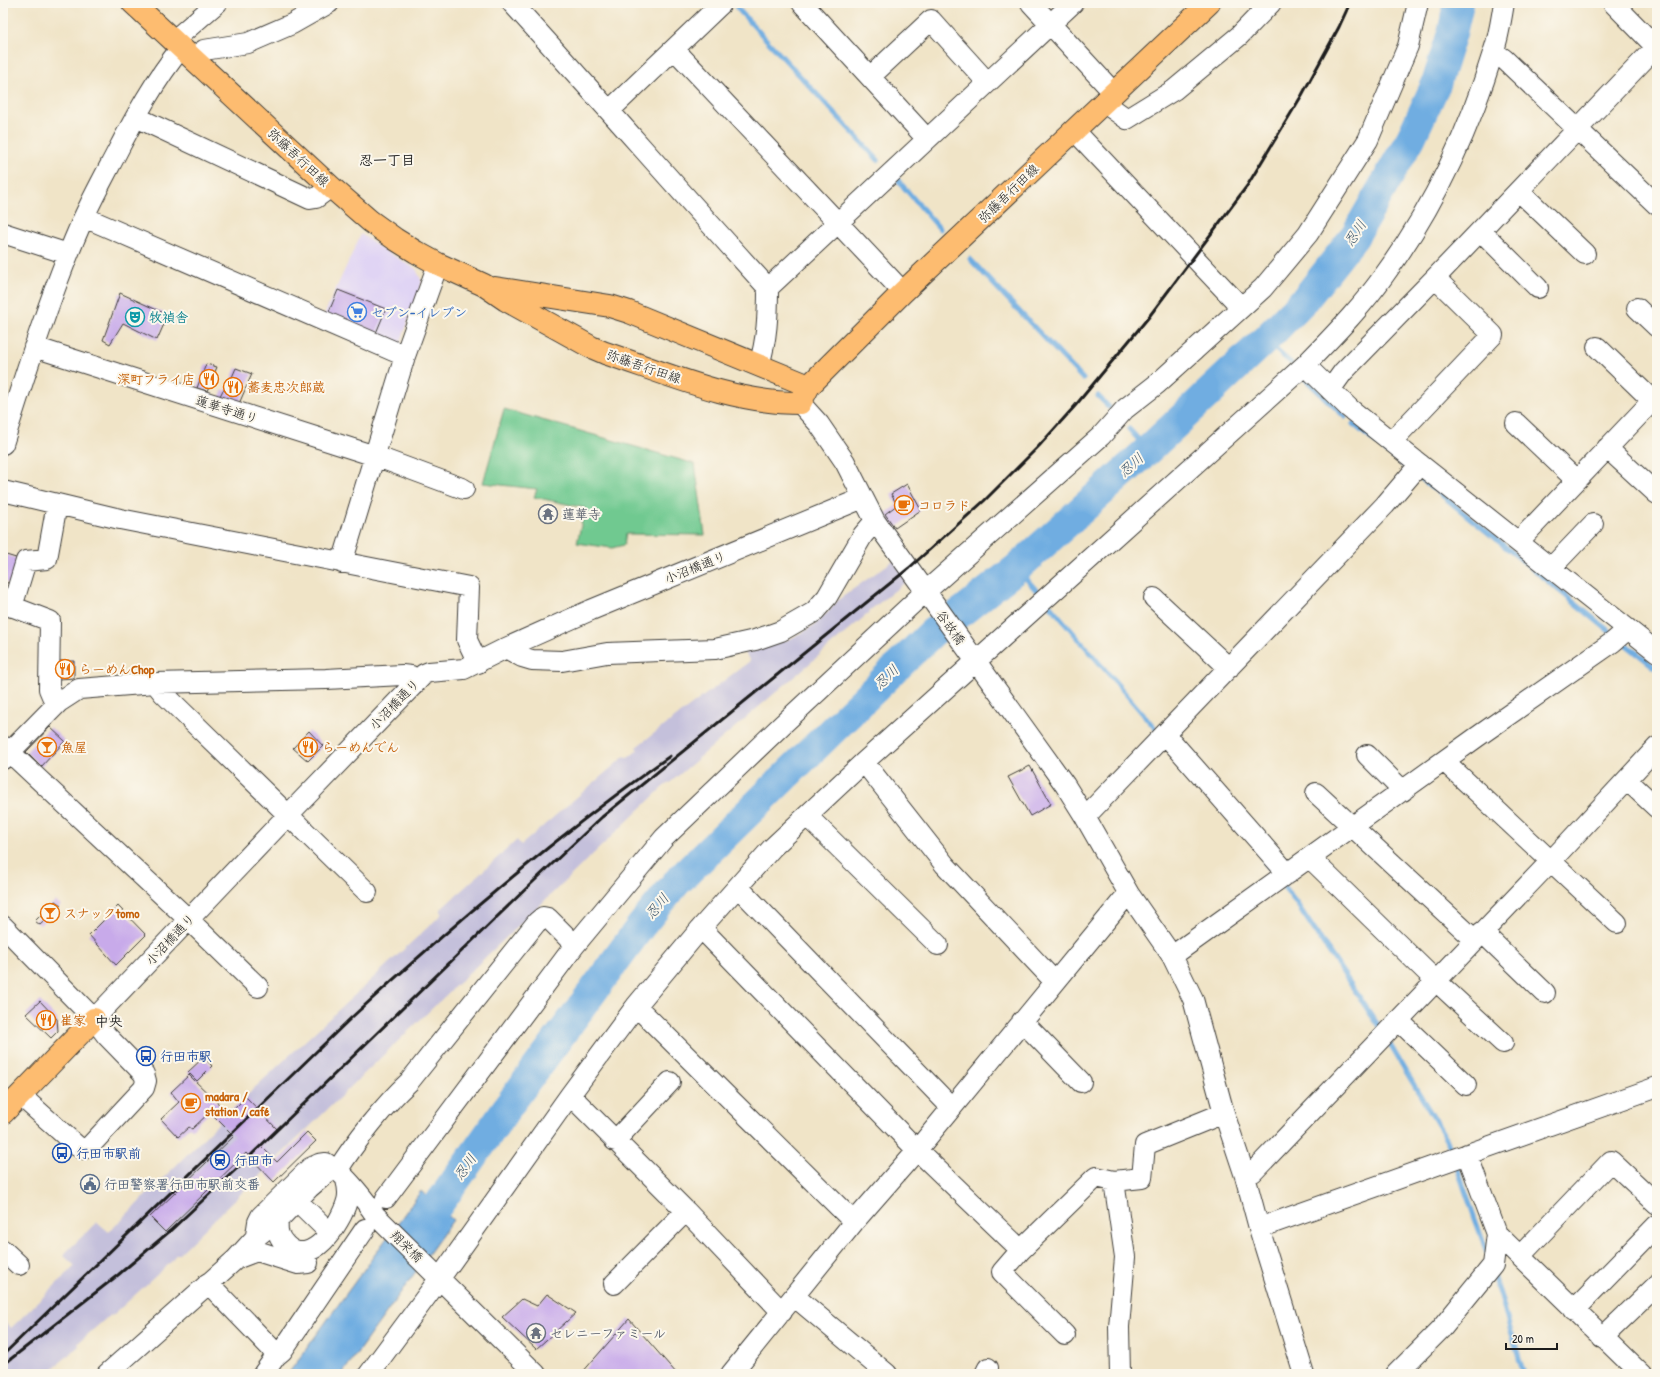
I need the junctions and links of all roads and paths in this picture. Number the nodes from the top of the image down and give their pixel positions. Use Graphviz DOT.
graph roads {
  1 [pos="133,3"];
  2 [pos="217,3"];
  3 [pos="329,3"];
  4 [pos="512,3"];
  5 [pos="722,3"];
  6 [pos="802,3"];
  7 [pos="1031,3"];
  8 [pos="1073,3"];
  9 [pos="1209,3"];
  10 [pos="1271,3"];
  11 [pos="1418,3"];
  12 [pos="1504,3"];
  13 [pos="1613,3"];
  14 [pos="1050,24"];
  15 [pos="1656,46"];
  16 [pos="182,49"];
  17 [pos="674,49"];
  18 [pos="1494,52"];
  19 [pos="870,77"];
  20 [pos="987,82"];
  21 [pos="1108,97"];
  22 [pos="610,110"];
  23 [pos="136,117"];
  24 [pos="1074,130"];
  25 [pos="1577,130"];
  26 [pos="927,139"];
  27 [pos="331,187"];
  28 [pos="1519,191"];
  29 [pos="1657,205"];
  30 [pos="84,217"];
  31 [pos="838,223"];
  32 [pos="1481,231"];
  33 [pos="3,233"];
  34 [pos="68,254"];
  35 [pos="1585,254"];
  36 [pos="438,264"];
  37 [pos="1435,278"];
  38 [pos="484,285"];
  39 [pos="768,288"];
  40 [pos="1538,288"];
  41 [pos="903,292"];
  42 [pos="1241,307"];
  43 [pos="1637,308"];
  44 [pos="1657,327"];
  45 [pos="1597,346"];
  46 [pos="34,347"];
  47 [pos="405,356"];
  48 [pos="759,365"];
  49 [pos="1305,365"];
  50 [pos="1330,390"];
  51 [pos="804,394"];
  52 [pos="1656,401"];
  53 [pos="1516,423"];
  54 [pos="1392,441"];
  55 [pos="3,444"];
  56 [pos="1607,448"];
  57 [pos="375,456"];
  58 [pos="1420,464"];
  59 [pos="1576,480"];
  60 [pos="464,489"];
  61 [pos="3,491"];
  62 [pos="1657,494"];
  63 [pos="863,498"];
  64 [pos="57,504"];
  65 [pos="875,521"];
  66 [pos="1593,524"];
  67 [pos="1518,542"];
  68 [pos="342,563"];
  69 [pos="1552,568"];
  70 [pos="927,595"];
  71 [pos="1154,598"];
  72 [pos="7,605"];
  73 [pos="1628,629"];
  74 [pos="506,648"];
  75 [pos="1657,652"];
  76 [pos="974,660"];
  77 [pos="478,662"];
  78 [pos="1229,668"];
  79 [pos="417,680"];
  80 [pos="155,684"];
  81 [pos="58,702"];
  82 [pos="1165,734"];
  83 [pos="1657,747"];
  84 [pos="5,752"];
  85 [pos="1367,755"];
  86 [pos="1444,761"];
  87 [pos="864,762"];
  88 [pos="1627,780"];
  89 [pos="1403,791"];
  90 [pos="1316,793"];
  91 [pos="1657,808"];
  92 [pos="288,815"];
  93 [pos="807,816"];
  94 [pos="1085,817"];
  95 [pos="1354,827"];
  96 [pos="1310,858"];
  97 [pos="1552,860"];
  98 [pos="1288,874"];
  99 [pos="738,887"];
  100 [pos="367,892"];
  101 [pos="1129,894"];
  102 [pos="188,920"];
  103 [pos="1617,922"];
  104 [pos="3,926"];
  105 [pos="701,928"];
  106 [pos="1479,936"];
  107 [pos="575,945"];
  108 [pos="938,945"];
  109 [pos="1172,956"];
  110 [pos="1436,980"];
  111 [pos="1055,982"];
  112 [pos="258,987"];
  113 [pos="1545,993"];
  114 [pos="636,1006"];
  115 [pos="94,1019"];
  116 [pos="1398,1020"];
  117 [pos="1022,1021"];
  118 [pos="1503,1043"];
  119 [pos="670,1082"];
  120 [pos="1081,1082"];
  121 [pos="1466,1085"];
  122 [pos="1657,1087"];
  123 [pos="20,1095"];
  124 [pos="570,1095"];
  125 [pos="951,1107"];
  126 [pos="3,1113"];
  127 [pos="1224,1113"];
  128 [pos="615,1141"];
  129 [pos="917,1150"];
  130 [pos="1467,1154"];
  131 [pos="339,1173"];
  132 [pos="1245,1176"];
  133 [pos="1114,1181"];
  134 [pos="291,1196"];
  135 [pos="386,1198"];
  136 [pos="1657,1204"];
  137 [pos="686,1211"];
  138 [pos="278,1220"];
  139 [pos="373,1221"];
  140 [pos="854,1222"];
  141 [pos="1657,1225"];
  142 [pos="1259,1228"];
  143 [pos="330,1231"];
  144 [pos="1497,1234"];
  145 [pos="256,1237"];
  146 [pos="3,1250"];
  147 [pos="1021,1250"];
  148 [pos="1520,1256"];
  149 [pos="236,1259"];
  150 [pos="19,1265"];
  151 [pos="438,1276"];
  152 [pos="208,1283"];
  153 [pos="614,1284"];
  154 [pos="1657,1285"];
  155 [pos="788,1304"];
  156 [pos="1574,1310"];
  157 [pos="1065,1335"];
  158 [pos="1602,1338"];
  159 [pos="276,1356"];
  160 [pos="107,1374"];
  161 [pos="263,1374"];
  162 [pos="369,1374"];
  163 [pos="536,1374"];
  164 [pos="731,1374"];
  165 [pos="887,1374"];
  166 [pos="1120,1374"];
  167 [pos="1304,1374"];
  168 [pos="1396,1374"];
  169 [pos="1641,1374"];
  1 -- 16 [label="main road, 弥藤吾行田線"];
  2 -- 16 [label="street"];
  3 -- 16 [label="street"];
  4 -- 22 [label="street"];
  5 -- 17 [label="street"];
  6 -- 19 [label="street"];
  7 -- 14 [label="street"];
  8 -- 14 [label="street"];
  9 -- 21 [label="main road, 弥藤吾行田線"];
  10 -- 21 [label="street"];
  11 -- 42 [label="street"];
  12 -- 18 [label="street"];
  13 -- 15 [label="street"];
  14 -- 20 [label="street"];
  14 -- 21 [label="street"];
  15 -- 25 [label="street"];
  16 -- 23 [label="street"];
  16 -- 27 [label="main road, 弥藤吾行田線"];
  17 -- 22 [label="street"];
  17 -- 31 [label="street"];
  18 -- 25 [label="street"];
  18 -- 49 [label="street"];
  19 -- 20 [label="street"];
  19 -- 26 [label="street"];
  20 -- 26 [label="street"];
  21 -- 24 [label="main road, 弥藤吾行田線"];
  22 -- 39 [label="street"];
  23 -- 27 [label="street"];
  23 -- 30 [label="street"];
  24 -- 41 [label="main road, 弥藤吾行田線"];
  24 -- 42 [label="street"];
  25 -- 28 [label="street"];
  25 -- 29 [label="street"];
  26 -- 31 [label="street"];
  27 -- 36 [label="main road, 弥藤吾行田線"];
  28 -- 32 [label="street"];
  28 -- 35 [label="street"];
  30 -- 34 [label="street"];
  30 -- 47 [label="street"];
  31 -- 39 [label="street"];
  31 -- 41 [label="street"];
  32 -- 37 [label="street"];
  32 -- 40 [label="street"];
  33 -- 34 [label="street"];
  34 -- 46 [label="street"];
  36 -- 38 [label="main road, 弥藤吾行田線"];
  36 -- 47 [label="street"];
  37 -- 50 [label="street"];
  37 -- 54 [label="street"];
  38 -- 48 [label="main road, 弥藤吾行田線"];
  38 -- 51 [label="main road, 弥藤吾行田線"];
  39 -- 48 [label="street"];
  41 -- 51 [label="main road, 弥藤吾行田線"];
  42 -- 70 [label="street"];
  43 -- 44 [label="street"];
  45 -- 52 [label="street"];
  46 -- 55 [label="street"];
  46 -- 57 [label="street, 蓮華寺通り"];
  47 -- 57 [label="street"];
  48 -- 51 [label="main road, 弥藤吾行田線"];
  49 -- 50 [label="street"];
  49 -- 76 [label="street"];
  50 -- 54 [label="street"];
  51 -- 63 [label="street, 谷故橋"];
  52 -- 56 [label="street"];
  53 -- 59 [label="street"];
  54 -- 58 [label="street"];
  56 -- 59 [label="street"];
  56 -- 62 [label="street"];
  57 -- 60 [label="street, 蓮華寺通り"];
  57 -- 68 [label="street"];
  58 -- 67 [label="street"];
  58 -- 78 [label="street"];
  59 -- 67 [label="street"];
  61 -- 64 [label="street"];
  63 -- 65 [label="street, 谷故橋"];
  63 -- 74 [label="street, 小沼橋通り"];
  64 -- 68 [label="street"];
  64 -- 72 [label="street"];
  65 -- 70 [label="street, 谷故橋"];
  65 -- 74 [label="street"];
  66 -- 69 [label="street"];
  67 -- 69 [label="street"];
  68 -- 77 [label="street"];
  69 -- 73 [label="street"];
  70 -- 76 [label="street, 谷故橋"];
  70 -- 107 [label="street"];
  71 -- 78 [label="street"];
  72 -- 81 [label="street"];
  73 -- 75 [label="street"];
  73 -- 86 [label="street"];
  74 -- 77 [label="street, 小沼橋通り"];
  76 -- 87 [label="street"];
  76 -- 94 [label="street, 谷故橋"];
  77 -- 79 [label="street, 小沼橋通り"];
  78 -- 82 [label="street"];
  79 -- 80 [label="street"];
  79 -- 92 [label="street, 小沼橋通り"];
  80 -- 81 [label="street"];
  80 -- 92 [label="street"];
  81 -- 84 [label="street"];
  82 -- 94 [label="street"];
  82 -- 98 [label="street"];
  83 -- 88 [label="street"];
  84 -- 102 [label="street"];
  85 -- 89 [label="street"];
  86 -- 89 [label="street"];
  86 -- 97 [label="street"];
  87 -- 93 [label="street"];
  87 -- 111 [label="street"];
  88 -- 91 [label="street"];
  88 -- 97 [label="street"];
  89 -- 95 [label="street"];
  90 -- 95 [label="street"];
  92 -- 100 [label="street"];
  92 -- 102 [label="street, 小沼橋通り"];
  93 -- 99 [label="street"];
  93 -- 108 [label="street"];
  94 -- 101 [label="street, 谷故橋"];
  95 -- 96 [label="street"];
  95 -- 106 [label="street"];
  96 -- 98 [label="street"];
  96 -- 110 [label="street"];
  97 -- 103 [label="street"];
  97 -- 106 [label="street"];
  98 -- 109 [label="street"];
  99 -- 105 [label="street"];
  99 -- 125 [label="street"];
  101 -- 109 [label="street, 谷故橋"];
  101 -- 111 [label="street"];
  102 -- 112 [label="street"];
  102 -- 115 [label="street, 小沼橋通り"];
  104 -- 115 [label="street"];
  105 -- 114 [label="street"];
  105 -- 129 [label="street"];
  106 -- 110 [label="street"];
  106 -- 113 [label="street"];
  107 -- 131 [label="street"];
  107 -- 135 [label="street"];
  109 -- 127 [label="street, 谷故橋"];
  110 -- 116 [label="street"];
  110 -- 118 [label="street"];
  111 -- 117 [label="street"];
  114 -- 124 [label="street"];
  114 -- 140 [label="street"];
  115 -- 123 [label="main road, 小沼橋通り"];
  115 -- 123 [label="street"];
  116 -- 121 [label="street"];
  116 -- 132 [label="street"];
  117 -- 120 [label="street"];
  117 -- 125 [label="street"];
  119 -- 128 [label="street"];
  122 -- 130 [label="street"];
  123 -- 126 [label="main road, 小沼橋通り"];
  124 -- 128 [label="street"];
  124 -- 151 [label="street"];
  125 -- 129 [label="street"];
  127 -- 132 [label="street, 谷故橋"];
  127 -- 133 [label="street"];
  128 -- 137 [label="street"];
  129 -- 140 [label="street"];
  129 -- 147 [label="street"];
  130 -- 142 [label="street"];
  130 -- 144 [label="street"];
  131 -- 134 [label="street"];
  131 -- 139 [label="street, 翔栄橋"];
  131 -- 143 [label="street"];
  132 -- 142 [label="street, 谷故橋"];
  133 -- 147 [label="street"];
  133 -- 166 [label="street"];
  134 -- 138 [label="street"];
  134 -- 143 [label="street"];
  134 -- 145 [label="street"];
  136 -- 148 [label="street"];
  137 -- 153 [label="street"];
  137 -- 155 [label="street"];
  138 -- 143 [label="street"];
  138 -- 145 [label="street"];
  139 -- 143 [label="street"];
  139 -- 151 [label="street, 翔栄橋"];
  139 -- 159 [label="street"];
  140 -- 155 [label="street"];
  141 -- 156 [label="street"];
  142 -- 167 [label="street, 谷故橋"];
  143 -- 149 [label="street"];
  144 -- 148 [label="street"];
  144 -- 168 [label="street"];
  145 -- 149 [label="street"];
  146 -- 150 [label="street"];
  147 -- 157 [label="street"];
  148 -- 156 [label="street"];
  149 -- 152 [label="street"];
  151 -- 162 [label="street"];
  151 -- 163 [label="street, 翔栄橋"];
  152 -- 159 [label="street"];
  152 -- 160 [label="street"];
  154 -- 158 [label="street"];
  155 -- 164 [label="street"];
  155 -- 165 [label="street"];
  156 -- 158 [label="street"];
  158 -- 169 [label="street"];
  159 -- 161 [label="street"];
}
